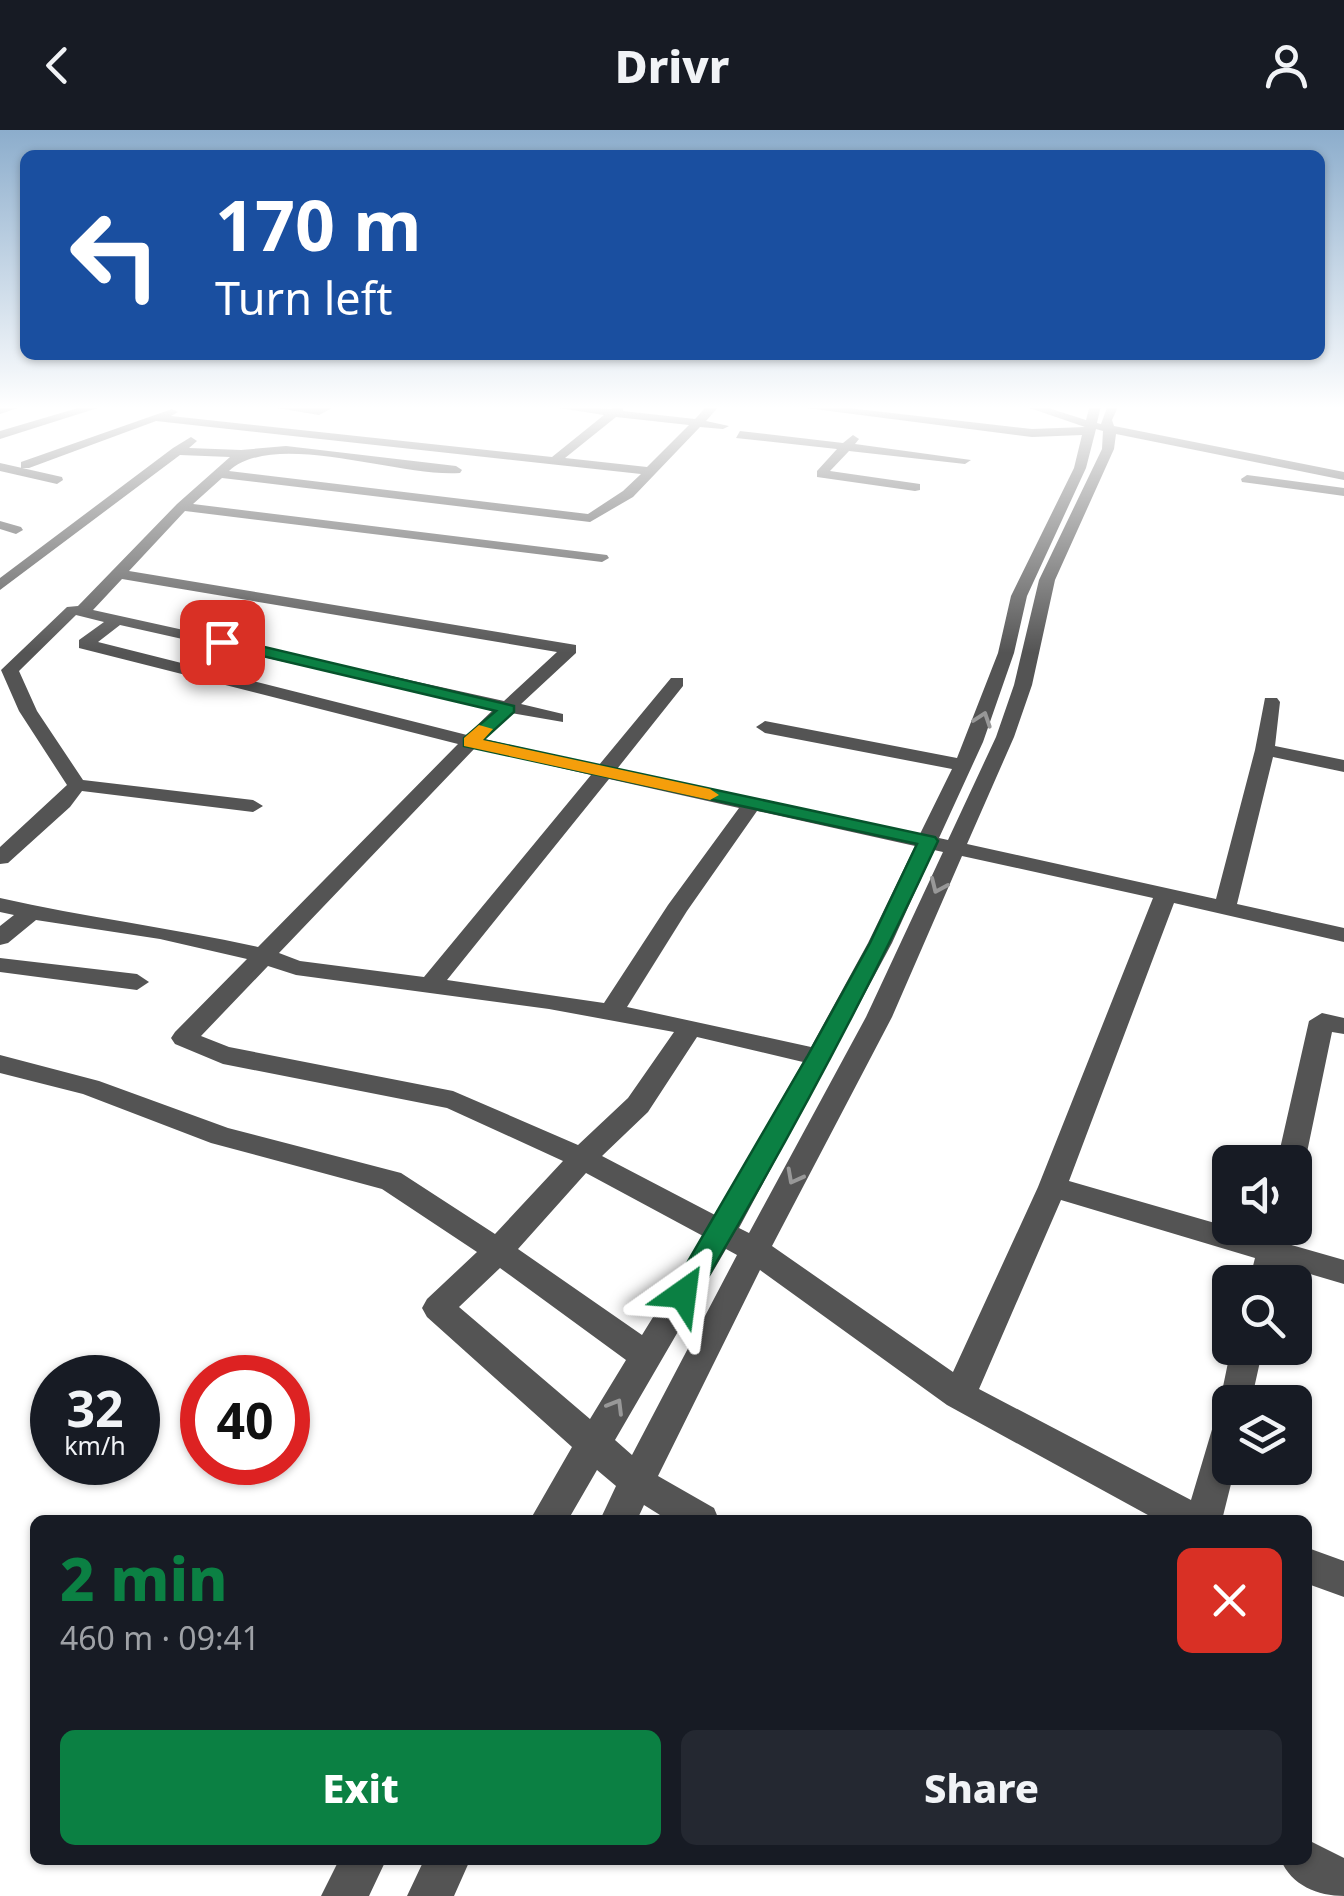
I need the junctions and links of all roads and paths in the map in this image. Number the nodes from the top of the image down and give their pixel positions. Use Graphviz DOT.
graph roads {
  1 [pos="129,487"];
  2 [pos="205,487"];
  3 [pos="334,487"];
  4 [pos="635,487"];
  5 [pos="911,487"];
  6 [pos="1073,487"];
  7 [pos="1310,487"];
  8 [pos="915,488"];
  9 [pos="1344,492"];
  10 [pos="182,506"];
  11 [pos="0,525"];
  12 [pos="16,530"];
  13 [pos="602,558"];
  14 [pos="1046,558"];
  15 [pos="119,574"];
  16 [pos="0,585"];
  17 [pos="82,612"];
  18 [pos="118,619"];
  19 [pos="676,682"];
  20 [pos="1271,702"];
  21 [pos="508,709"];
  22 [pos="557,718"];
  23 [pos="765,727"];
  24 [pos="470,742"];
  25 [pos="1264,750"];
  26 [pos="964,765"];
  27 [pos="1344,766"];
  28 [pos="602,772"];
  29 [pos="77,785"];
  30 [pos="753,804"];
  31 [pos="253,806"];
  32 [pos="928,841"];
  33 [pos="956,846"];
  34 [pos="0,858"];
  35 [pos="1166,894"];
  36 [pos="0,905"];
  37 [pos="1226,907"];
  38 [pos="34,910"];
  39 [pos="1344,936"];
  40 [pos="0,938"];
  41 [pos="261,955"];
  42 [pos="0,965"];
  43 [pos="137,982"];
  44 [pos="430,987"];
  45 [pos="611,1012"];
  46 [pos="1344,1026"];
  47 [pos="691,1027"];
  48 [pos="819,1057"];
  49 [pos="0,1064"];
  50 [pos="1295,1145"];
  51 [pos="582,1158"];
  52 [pos="1052,1187"];
  53 [pos="1212,1224"];
  54 [pos="720,1233"];
  55 [pos="1287,1245"];
  56 [pos="756,1250"];
  57 [pos="498,1251"];
  58 [pos="1344,1272"];
  59 [pos="646,1356"];
  60 [pos="959,1395"];
  61 [pos="592,1445"];
  62 [pos="637,1482"];
  63 [pos="1213,1485"];
  64 [pos="551,1515"];
  65 [pos="620,1515"];
  66 [pos="693,1515"];
  67 [pos="1183,1515"];
  68 [pos="1205,1515"];
  69 [pos="1312,1568"];
  70 [pos="1344,1580"];
  71 [pos="361,1865"];
  72 [pos="446,1865"];
  73 [pos="1312,1865"];
  74 [pos="1344,1882"];
  75 [pos="344,1896"];
  76 [pos="430,1896"];
  1 -- 16 [label="street"];
  2 -- 10 [label="street"];
  3 -- 4 [label="street"];
  5 -- 8 [label="street"];
  6 -- 14 [label="street"];
  7 -- 9 [label="street"];
  10 -- 13 [label="street"];
  10 -- 15 [label="street"];
  11 -- 12 [label="street"];
  26 -- 14 [label="street, one-way"];
  14 -- 33 [label="street"];
  15 -- 17 [label="street"];
  15 -- 21 [label="street"];
  17 -- 18 [label="street"];
  17 -- 29 [label="street"];
  18 -- 21 [label="street"];
  18 -- 24 [label="street"];
  19 -- 28 [label="street"];
  20 -- 25 [label="street"];
  21 -- 22 [label="street"];
  21 -- 24 [label="street"];
  23 -- 26 [label="street"];
  24 -- 28 [label="street"];
  24 -- 41 [label="street"];
  25 -- 27 [label="street"];
  25 -- 37 [label="street"];
  26 -- 32 [label="street"];
  28 -- 30 [label="street"];
  28 -- 44 [label="street"];
  29 -- 31 [label="street"];
  29 -- 34 [label="street"];
  30 -- 32 [label="street"];
  30 -- 45 [label="street"];
  32 -- 33 [label="street"];
  32 -- 48 [label="street"];
  33 -- 35 [label="street"];
  33 -- 56 [label="street, one-way"];
  35 -- 37 [label="street"];
  35 -- 52 [label="street"];
  36 -- 38 [label="street"];
  37 -- 39 [label="street"];
  38 -- 40 [label="street"];
  38 -- 41 [label="street"];
  41 -- 44 [label="street"];
  41 -- 51 [label="street"];
  42 -- 43 [label="street"];
  44 -- 45 [label="street"];
  45 -- 47 [label="street"];
  46 -- 50 [label="street"];
  47 -- 48 [label="street"];
  47 -- 51 [label="street"];
  48 -- 54 [label="street"];
  49 -- 57 [label="street"];
  51 -- 54 [label="street"];
  51 -- 57 [label="street"];
  52 -- 53 [label="street"];
  52 -- 60 [label="street"];
  54 -- 56 [label="street"];
  54 -- 59 [label="street"];
  55 -- 58 [label="street"];
  56 -- 60 [label="street"];
  56 -- 62 [label="street"];
  57 -- 59 [label="street"];
  57 -- 61 [label="street"];
  61 -- 59 [label="street, one-way"];
  60 -- 67 [label="street"];
  61 -- 62 [label="street"];
  61 -- 64 [label="street"];
  62 -- 65 [label="street"];
  62 -- 66 [label="street"];
  63 -- 68 [label="street"];
  69 -- 70 [label="street"];
  71 -- 75 [label="street"];
  72 -- 76 [label="street"];
  73 -- 74 [label="street"];
}
